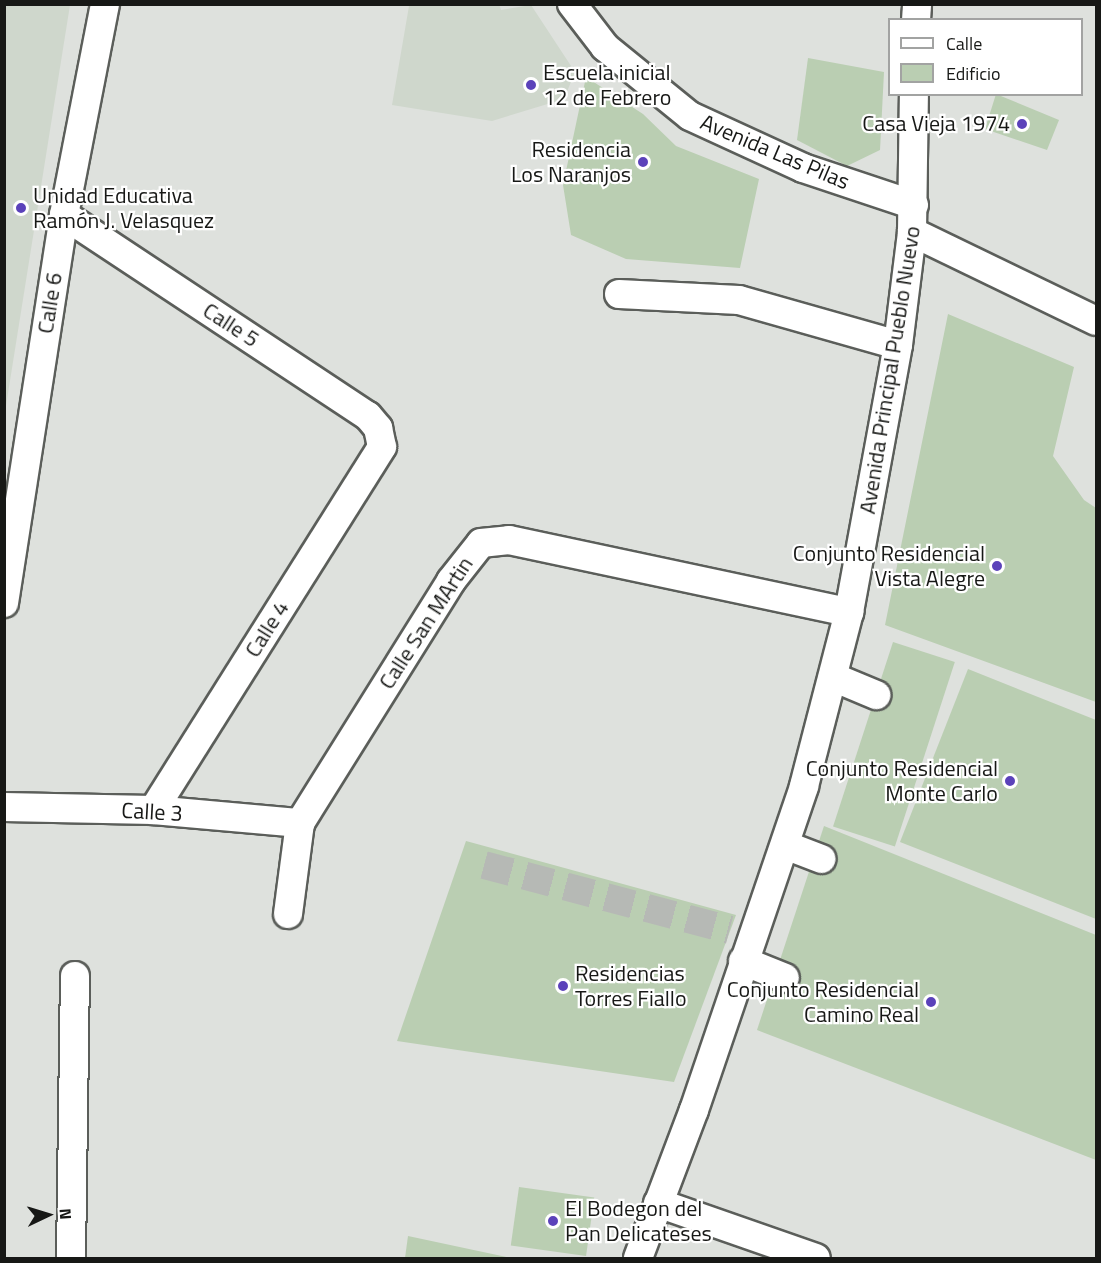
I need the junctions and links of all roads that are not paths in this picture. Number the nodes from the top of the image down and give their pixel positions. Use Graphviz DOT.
graph roads {
  1 [pos="105,4"];
  2 [pos="571,5"];
  3 [pos="914,96"];
  4 [pos="64,215"];
  5 [pos="913,218"];
  6 [pos="619,294"];
  7 [pos="1096,321"];
  8 [pos="898,345"];
  9 [pos="382,447"];
  10 [pos="14,470"];
  11 [pos="4,603"];
  12 [pos="849,612"];
  13 [pos="833,676"];
  14 [pos="876,695"];
  15 [pos="4,807"];
  16 [pos="153,810"];
  17 [pos="300,823"];
  18 [pos="785,845"];
  19 [pos="821,859"];
  20 [pos="288,914"];
  21 [pos="742,942"];
  22 [pos="75,976"];
  23 [pos="785,978"];
  24 [pos="658,1203"];
  25 [pos="71,1258"];
  26 [pos="638,1258"];
  27 [pos="816,1258"];
  1 -- 4 [label="street, Calle 6"];
  2 -- 5 [label="street, Avenida Las Pilas"];
  3 -- 5 [label="street, Avenida Principal Pueblo Nuevo"];
  4 -- 9 [label="street, Calle 5"];
  4 -- 10 [label="street, Calle 6"];
  5 -- 7 [label="street, Avenida Las Pilas"];
  5 -- 8 [label="street, Avenida Principal Pueblo Nuevo"];
  6 -- 8 [label="street"];
  8 -- 12 [label="street, Avenida Principal Pueblo Nuevo"];
  9 -- 16 [label="street, Calle 4"];
  10 -- 11 [label="street, Calle 6"];
  12 -- 13 [label="street, Avenida Principal Pueblo Nuevo"];
  12 -- 17 [label="street, Calle San MArtin"];
  13 -- 14 [label="street"];
  13 -- 18 [label="street, Avenida Principal Pueblo Nuevo"];
  15 -- 16 [label="street, Calle 3"];
  16 -- 17 [label="street, Calle 3"];
  17 -- 20 [label="street, Calle San MArtin"];
  18 -- 19 [label="street"];
  18 -- 21 [label="street, Avenida Principal Pueblo Nuevo"];
  21 -- 23 [label="street"];
  21 -- 24 [label="street, Avenida Principal Pueblo Nuevo"];
  22 -- 25 [label="street"];
  24 -- 26 [label="street, Avenida Principal Pueblo Nuevo"];
  24 -- 27 [label="street"];
}
